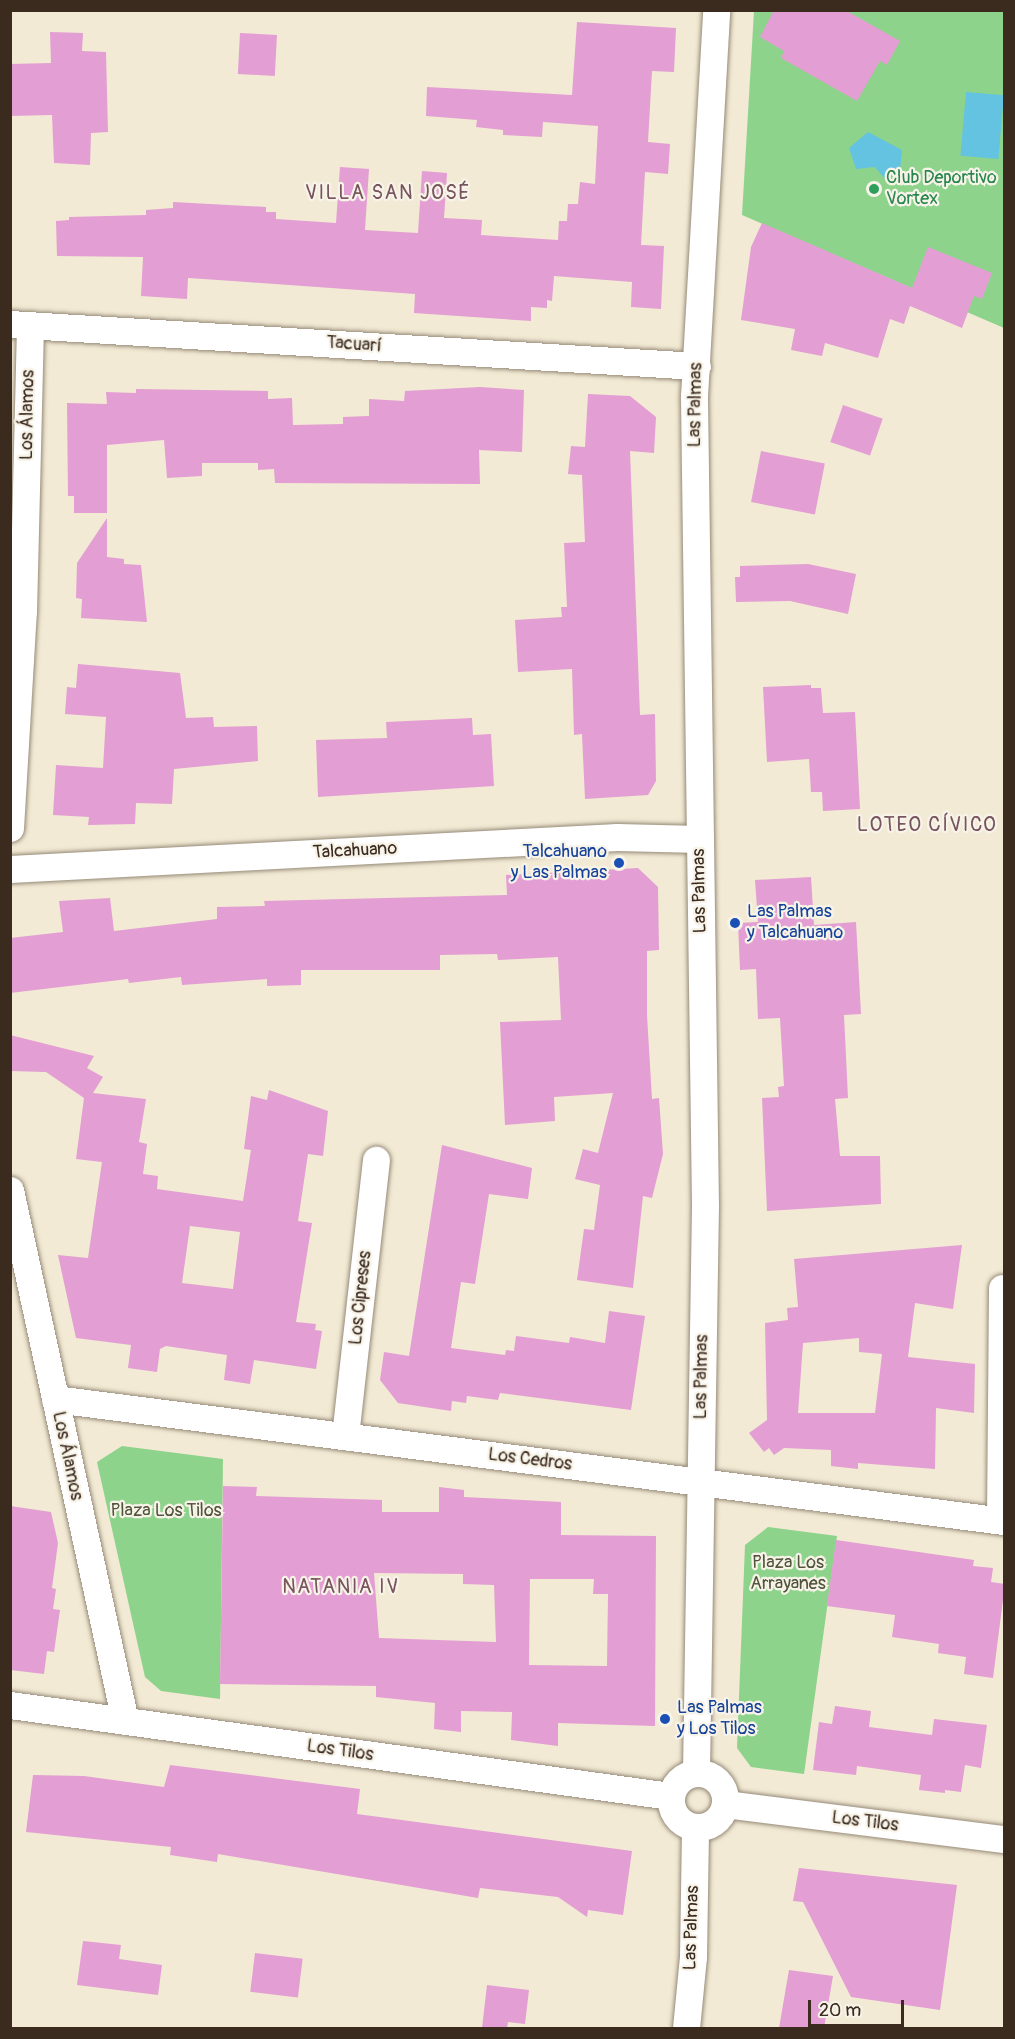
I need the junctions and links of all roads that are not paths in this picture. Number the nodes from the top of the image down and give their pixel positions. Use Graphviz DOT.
graph roads {
  1 [pos="716,10"];
  2 [pos="20,324"];
  3 [pos="697,366"];
  4 [pos="10,828"];
  5 [pos="699,839"];
  6 [pos="10,869"];
  7 [pos="376,1160"];
  8 [pos="10,1190"];
  9 [pos="1002,1288"];
  10 [pos="55,1399"];
  11 [pos="345,1436"];
  12 [pos="701,1482"];
  13 [pos="1002,1521"];
  14 [pos="10,1705"];
  15 [pos="125,1721"];
  16 [pos="696,1773"];
  17 [pos="670,1796"];
  18 [pos="726,1804"];
  19 [pos="695,1827"];
  20 [pos="1005,1839"];
  21 [pos="686,2028"];
  1 -- 3 [label="street, Las Palmas"];
  2 -- 3 [label="street, Tacuarí"];
  2 -- 4 [label="street, Los Álamos"];
  3 -- 5 [label="street, Las Palmas"];
  5 -- 6 [label="street, Talcahuano"];
  5 -- 12 [label="street, Las Palmas"];
  7 -- 11 [label="street, Los Cipreses"];
  8 -- 10 [label="street, Los Álamos"];
  9 -- 13 [label="street"];
  10 -- 11 [label="street, Los Cedros"];
  10 -- 15 [label="street, Los Álamos"];
  11 -- 12 [label="street, Los Cedros"];
  12 -- 13 [label="street, Los Cedros"];
  12 -- 16 [label="street, Las Palmas"];
  14 -- 15 [label="street, Los Tilos"];
  15 -- 17 [label="street, Los Tilos"];
  16 -- 17 [label="street"];
  16 -- 18 [label="street"];
  17 -- 19 [label="street"];
  18 -- 19 [label="street"];
  18 -- 20 [label="street, Los Tilos"];
  19 -- 21 [label="street, Las Palmas"];
}
